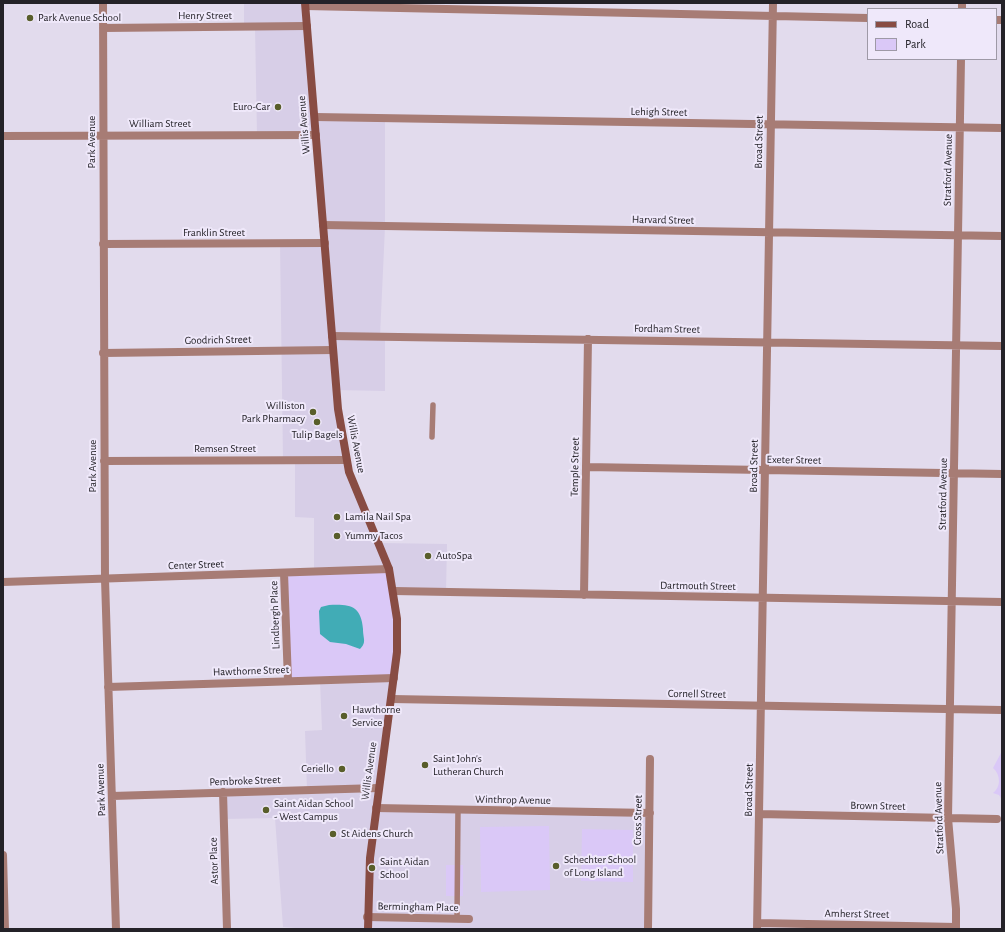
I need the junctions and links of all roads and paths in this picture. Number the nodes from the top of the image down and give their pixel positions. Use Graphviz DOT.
graph roads {
  1 [pos="103,3"];
  2 [pos="773,3"];
  3 [pos="306,4"];
  4 [pos="772,16"];
  5 [pos="867,18"];
  6 [pos="308,26"];
  7 [pos="103,28"];
  8 [pos="961,60"];
  9 [pos="315,118"];
  10 [pos="771,125"];
  11 [pos="960,128"];
  12 [pos="1002,128"];
  13 [pos="316,135"];
  14 [pos="3,136"];
  15 [pos="103,136"];
  16 [pos="323,225"];
  17 [pos="769,233"];
  18 [pos="958,236"];
  19 [pos="1002,236"];
  20 [pos="325,243"];
  21 [pos="103,244"];
  22 [pos="332,336"];
  23 [pos="588,339"];
  24 [pos="767,342"];
  25 [pos="956,345"];
  26 [pos="1002,346"];
  27 [pos="333,350"];
  28 [pos="104,352"];
  29 [pos="434,405"];
  30 [pos="432,437"];
  31 [pos="346,460"];
  32 [pos="104,461"];
  33 [pos="586,467"];
  34 [pos="765,470"];
  35 [pos="955,473"];
  36 [pos="1002,474"];
  37 [pos="389,569"];
  38 [pos="284,573"];
  39 [pos="105,579"];
  40 [pos="3,582"];
  41 [pos="394,591"];
  42 [pos="584,595"];
  43 [pos="763,598"];
  44 [pos="952,601"];
  45 [pos="1002,602"];
  46 [pos="394,678"];
  47 [pos="288,681"];
  48 [pos="108,687"];
  49 [pos="392,699"];
  50 [pos="761,706"];
  51 [pos="951,709"];
  52 [pos="1002,710"];
  53 [pos="650,759"];
  54 [pos="378,788"];
  55 [pos="222,792"];
  56 [pos="112,796"];
  57 [pos="376,808"];
  58 [pos="458,810"];
  59 [pos="650,813"];
  60 [pos="759,814"];
  61 [pos="948,818"];
  62 [pos="997,819"];
  63 [pos="3,855"];
  64 [pos="367,917"];
  65 [pos="457,919"];
  66 [pos="468,919"];
  67 [pos="758,926"];
  68 [pos="956,928"];
  69 [pos="5,929"];
  70 [pos="116,929"];
  71 [pos="227,929"];
  72 [pos="368,929"];
  73 [pos="648,929"];
  1 -- 7 [label="street, Park Avenue"];
  2 -- 4 [label="street, Broad Street"];
  3 -- 4 [label="street"];
  3 -- 6 [label="main road, Willis Avenue"];
  4 -- 5 [label="street"];
  4 -- 10 [label="street, Broad Street"];
  6 -- 7 [label="street, Henry Street"];
  6 -- 9 [label="main road, Willis Avenue"];
  7 -- 15 [label="street, Park Avenue"];
  8 -- 11 [label="street, Stratford Avenue"];
  9 -- 10 [label="street, Lehigh Street"];
  9 -- 13 [label="main road, Willis Avenue"];
  10 -- 11 [label="street, Lehigh Street"];
  10 -- 17 [label="street, Broad Street"];
  11 -- 12 [label="street, Lehigh Street"];
  11 -- 18 [label="street, Stratford Avenue"];
  13 -- 15 [label="street, William Street"];
  13 -- 16 [label="main road, Willis Avenue"];
  14 -- 15 [label="street, William Street"];
  15 -- 21 [label="street, Park Avenue"];
  16 -- 17 [label="street, Harvard Street"];
  16 -- 20 [label="main road, Willis Avenue"];
  17 -- 18 [label="street, Harvard Street"];
  17 -- 24 [label="street, Broad Street"];
  18 -- 19 [label="street, Harvard Street"];
  18 -- 25 [label="street, Stratford Avenue"];
  20 -- 21 [label="street, Franklin Street"];
  20 -- 22 [label="main road, Willis Avenue"];
  21 -- 28 [label="street, Park Avenue"];
  22 -- 23 [label="street, Fordham Street"];
  22 -- 27 [label="main road, Willis Avenue"];
  23 -- 24 [label="street, Fordham Street"];
  23 -- 33 [label="street, Temple Street"];
  24 -- 25 [label="street, Fordham Street"];
  24 -- 34 [label="street, Broad Street"];
  25 -- 26 [label="street, Fordham Street"];
  25 -- 35 [label="street, Stratford Avenue"];
  27 -- 28 [label="street, Goodrich Street"];
  27 -- 31 [label="main road, Willis Avenue"];
  28 -- 32 [label="street, Park Avenue"];
  29 -- 30 [label="lane"];
  31 -- 32 [label="street, Remsen Street"];
  31 -- 37 [label="main road, Willis Avenue"];
  32 -- 39 [label="street, Park Avenue"];
  33 -- 34 [label="street, Exeter Street"];
  33 -- 42 [label="street, Temple Street"];
  34 -- 35 [label="street, Exeter Street"];
  34 -- 43 [label="street, Broad Street"];
  35 -- 36 [label="street, Exeter Street"];
  35 -- 44 [label="street, Stratford Avenue"];
  37 -- 38 [label="street, Center Street"];
  37 -- 41 [label="main road, Willis Avenue"];
  38 -- 39 [label="street, Center Street"];
  38 -- 47 [label="street, Lindbergh Place"];
  39 -- 40 [label="street, Center Street"];
  39 -- 48 [label="street, Park Avenue"];
  41 -- 42 [label="street, Dartmouth Street"];
  41 -- 46 [label="main road, Willis Avenue"];
  42 -- 43 [label="street, Dartmouth Street"];
  43 -- 44 [label="street, Dartmouth Street"];
  43 -- 50 [label="street, Broad Street"];
  44 -- 45 [label="street, Dartmouth Street"];
  44 -- 51 [label="street, Stratford Avenue"];
  46 -- 47 [label="street, Hawthorne Street"];
  46 -- 49 [label="main road, Willis Avenue"];
  47 -- 48 [label="street, Hawthorne Street"];
  48 -- 56 [label="street, Park Avenue"];
  49 -- 50 [label="street, Cornell Street"];
  49 -- 54 [label="main road, Willis Avenue"];
  50 -- 51 [label="street, Cornell Street"];
  50 -- 60 [label="street, Broad Street"];
  51 -- 52 [label="street, Cornell Street"];
  51 -- 61 [label="street, Stratford Avenue"];
  53 -- 59 [label="street, Cross Street"];
  54 -- 55 [label="street, Pembroke Street"];
  54 -- 57 [label="main road, Willis Avenue"];
  55 -- 56 [label="street, Pembroke Street"];
  55 -- 71 [label="street, Astor Place"];
  56 -- 70 [label="street, Park Avenue"];
  57 -- 58 [label="street, Winthrop Avenue"];
  57 -- 64 [label="main road, Willis Avenue"];
  58 -- 59 [label="street, Winthrop Avenue"];
  58 -- 65 [label="lane"];
  59 -- 73 [label="street, Cross Street"];
  60 -- 61 [label="street, Brown Street"];
  60 -- 67 [label="street, Broad Street"];
  61 -- 62 [label="street, Brown Street"];
  61 -- 68 [label="street, Stratford Avenue"];
  63 -- 69 [label="street"];
  64 -- 65 [label="street, Bermingham Place"];
  64 -- 72 [label="main road, Willis Avenue"];
  65 -- 66 [label="street, Bermingham Place"];
  67 -- 68 [label="street, Amherst Street"];
}
